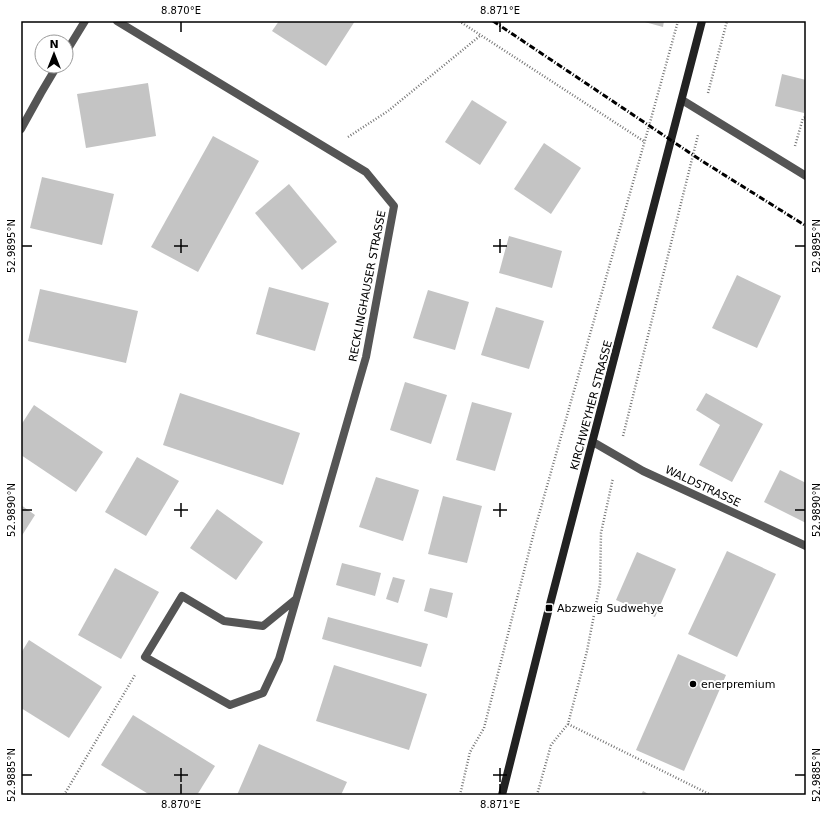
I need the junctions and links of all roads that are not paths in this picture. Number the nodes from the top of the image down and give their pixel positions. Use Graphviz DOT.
graph roads {
  1 [pos="85,21"];
  2 [pos="116,21"];
  3 [pos="702,21"];
  4 [pos="74,39"];
  5 [pos="52,74"];
  6 [pos="682,100"];
  7 [pos="21,129"];
  8 [pos="806,176"];
  9 [pos="593,442"];
  10 [pos="806,546"];
  11 [pos="296,599"];
  12 [pos="502,795"];
  1 -- 4 [label="street"];
  2 -- 11 [label="street, RECKLINGHAUSER STRASSE"];
  3 -- 6 [label="main road, KIRCHWEYHER STRASSE"];
  5 -- 7 [label="street"];
  6 -- 8 [label="street"];
  6 -- 9 [label="main road, KIRCHWEYHER STRASSE"];
  9 -- 10 [label="street, WALDSTRASSE"];
  9 -- 12 [label="main road, KIRCHWEYHER STRASSE"];
  11 -- 11 [label="street, RECKLINGHAUSER STRASSE"];
}
